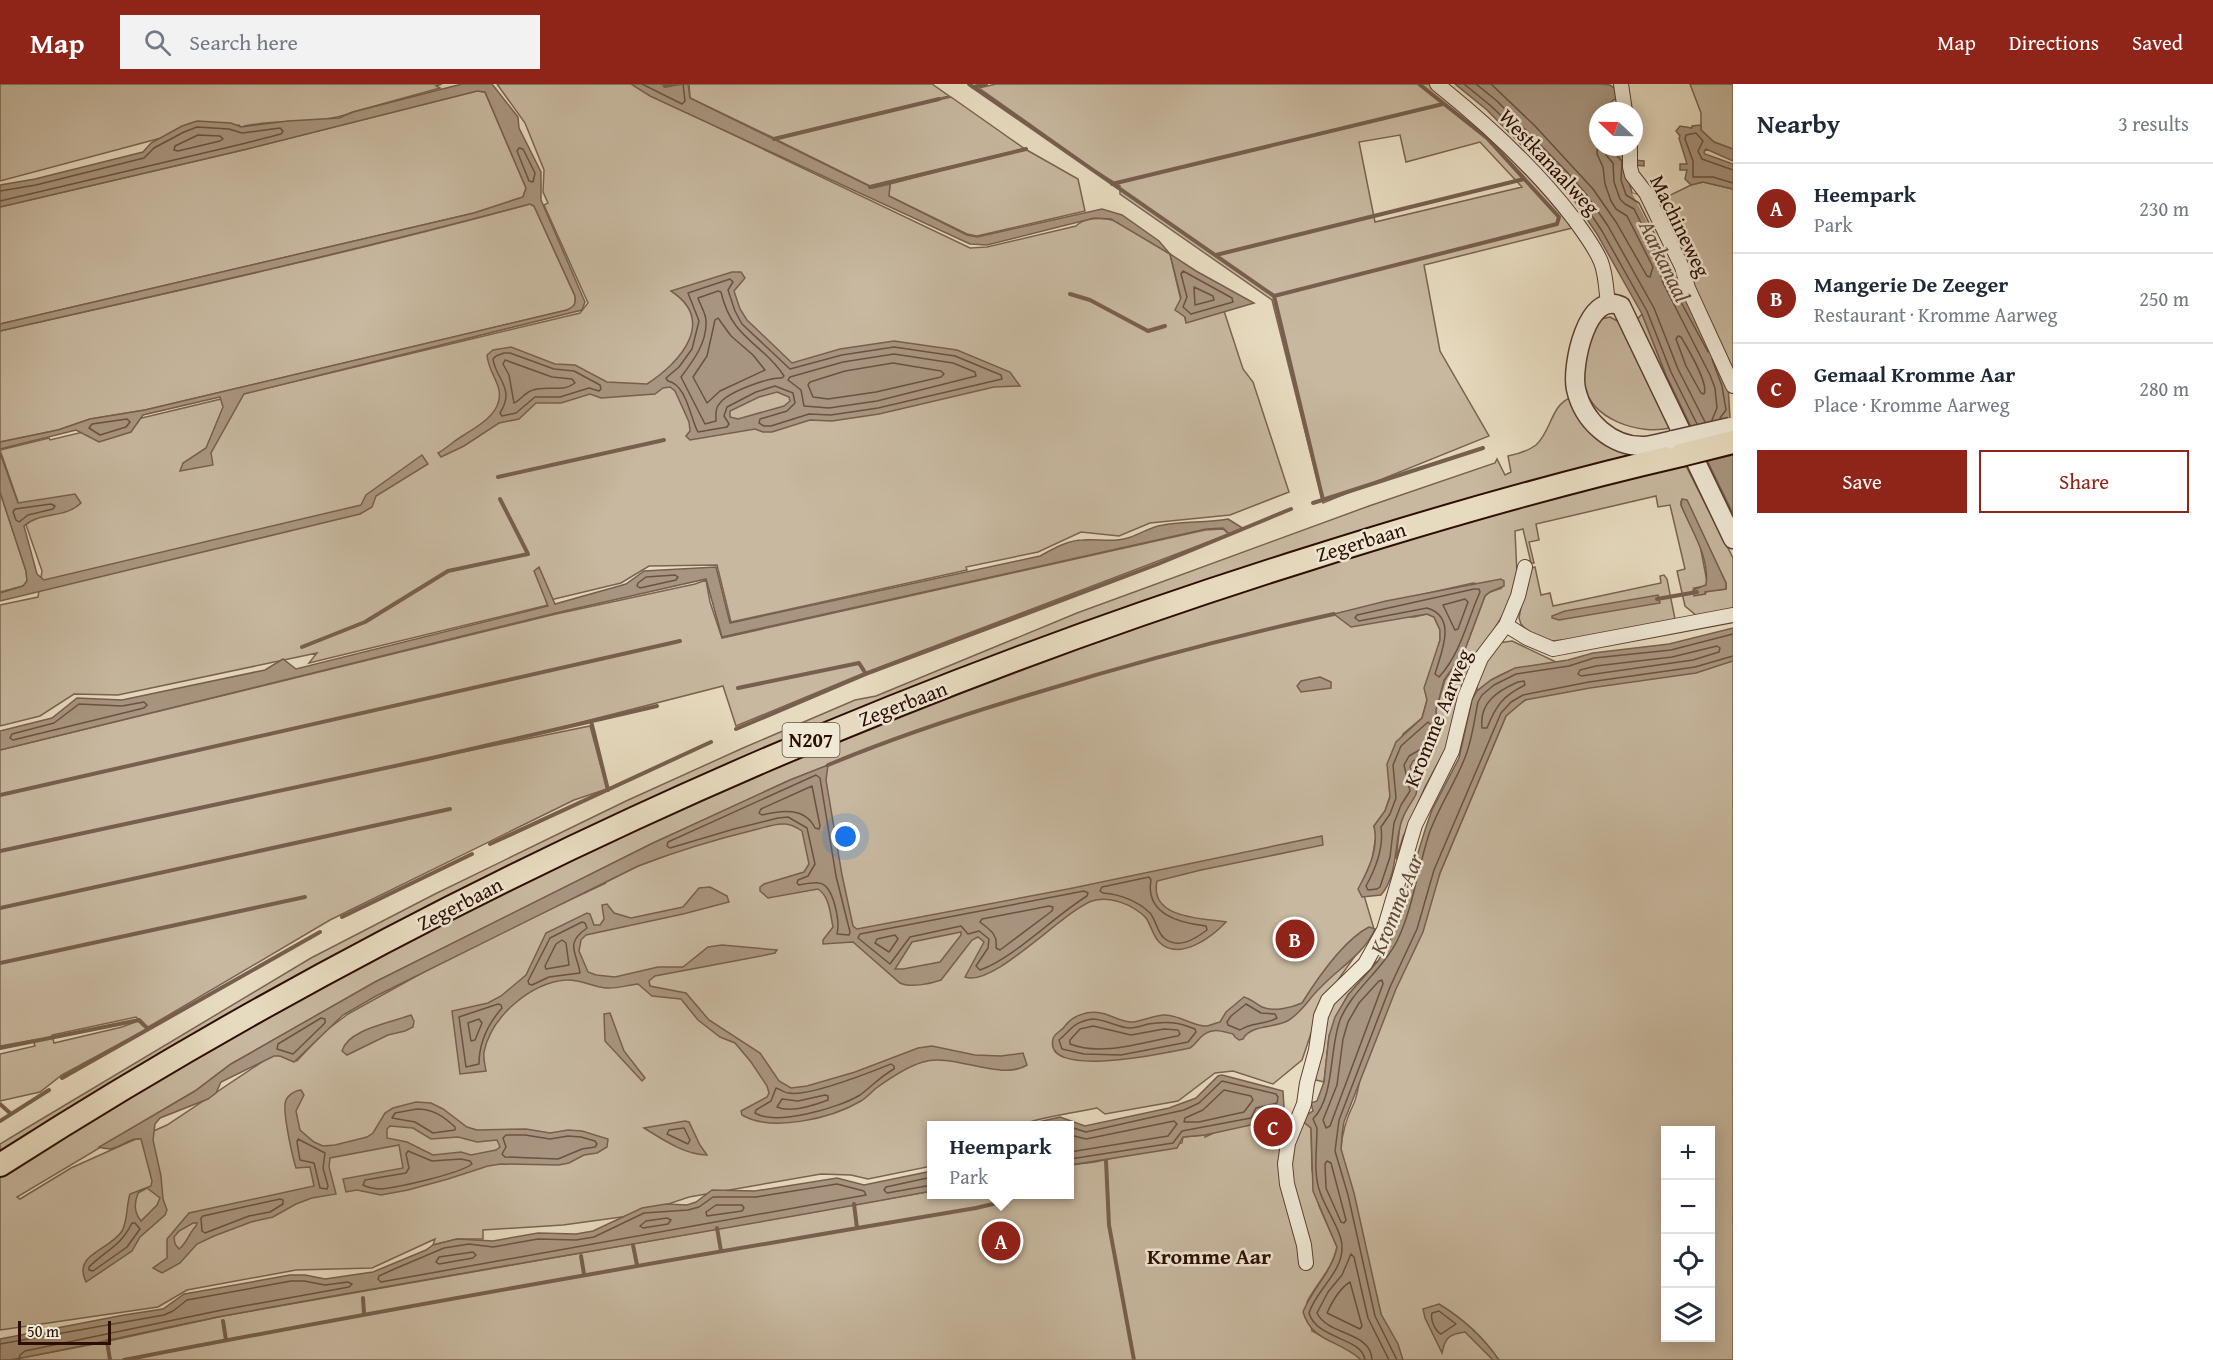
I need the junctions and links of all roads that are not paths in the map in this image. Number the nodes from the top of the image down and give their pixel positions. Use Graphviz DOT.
graph roads {
  1 [pos="1437,84"];
  2 [pos="1621,84"];
  3 [pos="1624,102"];
  4 [pos="1630,157"];
  5 [pos="1608,303"];
  6 [pos="1733,386"];
  7 [pos="1732,432"];
  8 [pos="1677,448"];
  9 [pos="1733,539"];
  10 [pos="1525,567"];
  11 [pos="1733,615"];
  12 [pos="1506,625"];
  13 [pos="0,1165"];
  14 [pos="1306,1263"];
  1 -- 5 [label="street, Westkanaalweg"];
  2 -- 3 [label="street"];
  4 -- 6 [label="street, Machineweg"];
  5 -- 8 [label="street, Zegerbaan"];
  5 -- 9 [label="street"];
  7 -- 8 [label="main road, Zegerbaan / N207, bridge"];
  8 -- 13 [label="main road, Zegerbaan / N207"];
  10 -- 12 [label="street, Kromme Aarweg"];
  11 -- 12 [label="street"];
  12 -- 14 [label="street, Kromme Aarweg"];
}
